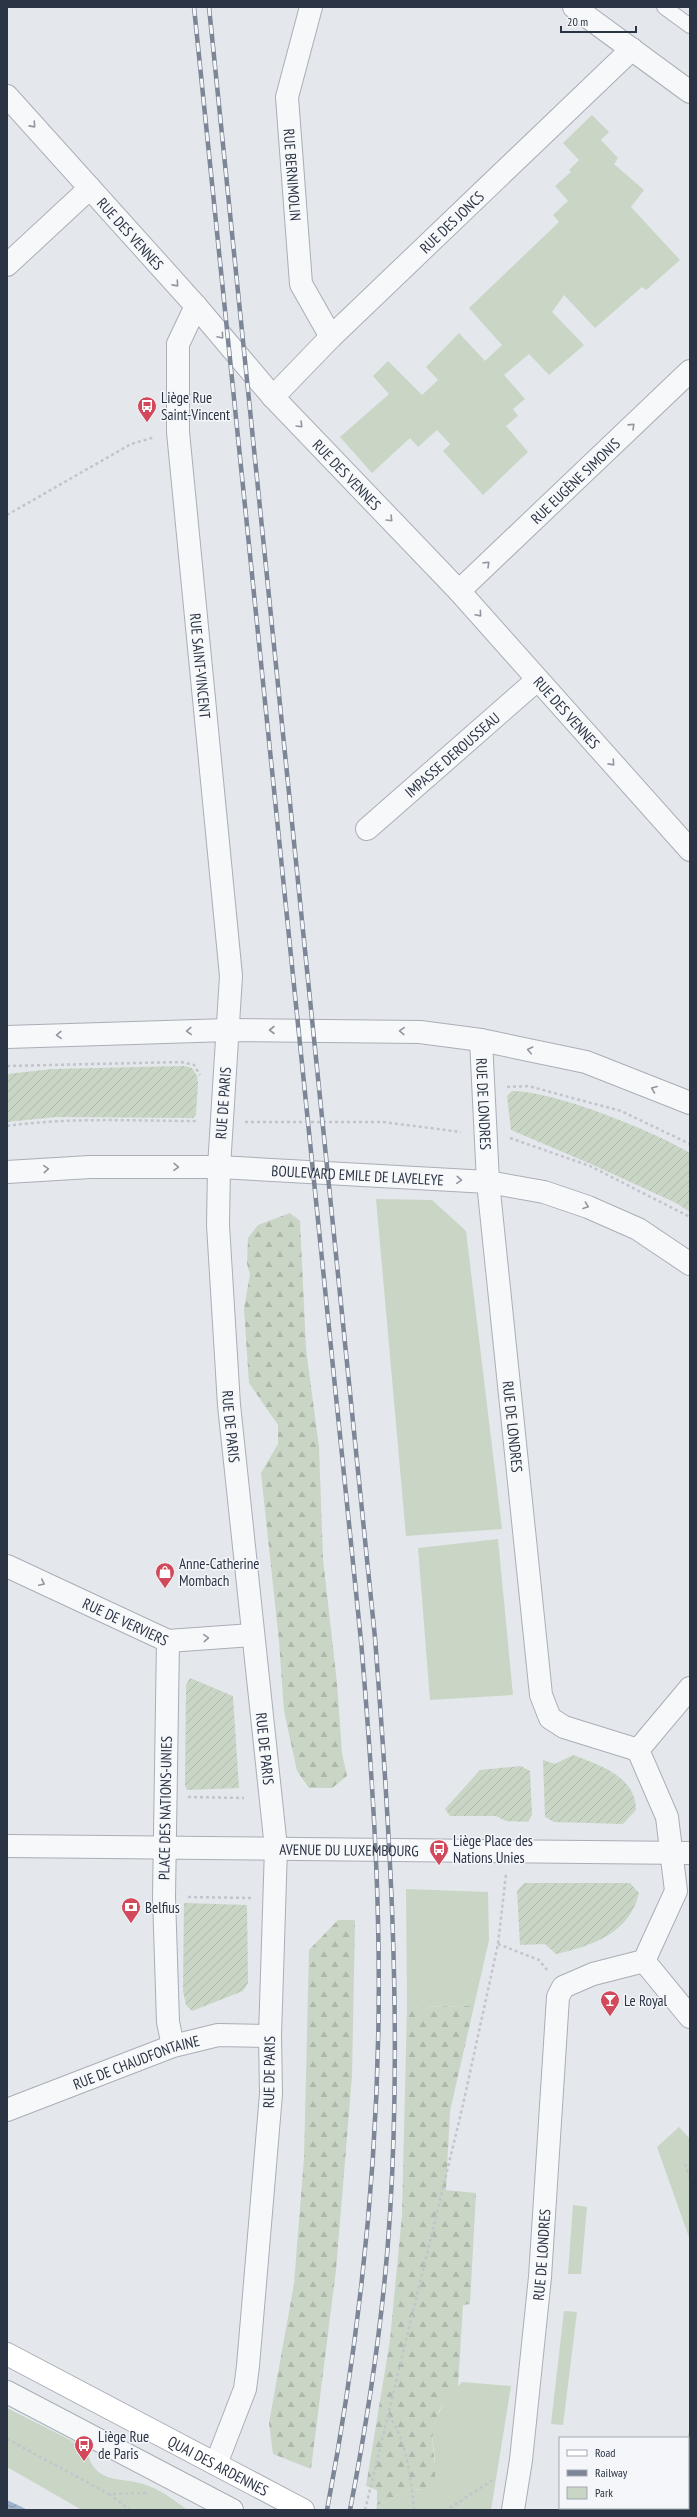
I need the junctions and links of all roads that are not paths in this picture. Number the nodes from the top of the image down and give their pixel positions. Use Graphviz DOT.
graph roads {
  1 [pos="311,7"];
  2 [pos="574,7"];
  3 [pos="664,7"];
  4 [pos="690,26"];
  5 [pos="632,49"];
  6 [pos="690,92"];
  7 [pos="7,96"];
  8 [pos="90,188"];
  9 [pos="7,265"];
  10 [pos="196,306"];
  11 [pos="331,337"];
  12 [pos="690,371"];
  13 [pos="273,397"];
  14 [pos="459,590"];
  15 [pos="538,680"];
  16 [pos="367,829"];
  17 [pos="690,850"];
  18 [pos="228,1030"];
  19 [pos="7,1037"];
  20 [pos="481,1040"];
  21 [pos="690,1103"];
  22 [pos="219,1167"];
  23 [pos="7,1172"];
  24 [pos="488,1182"];
  25 [pos="690,1264"];
  26 [pos="7,1566"];
  27 [pos="252,1635"];
  28 [pos="168,1640"];
  29 [pos="690,1688"];
  30 [pos="638,1750"];
  31 [pos="7,1846"];
  32 [pos="164,1848"];
  33 [pos="276,1848"];
  34 [pos="681,1853"];
  35 [pos="644,1961"];
  36 [pos="690,2017"];
  37 [pos="270,2036"];
  38 [pos="173,2046"];
  39 [pos="7,2110"];
  40 [pos="7,2354"];
  41 [pos="7,2392"];
  42 [pos="216,2464"];
  43 [pos="232,2510"];
  44 [pos="303,2510"];
  45 [pos="513,2510"];
  1 -- 11 [label="street, RUE BERNIMOLIN"];
  2 -- 5 [label="street"];
  3 -- 4 [label="lane"];
  5 -- 6 [label="street"];
  5 -- 11 [label="street, RUE DES JONCS"];
  7 -- 8 [label="street, RUE DES VENNES, one-way"];
  8 -- 9 [label="street"];
  8 -- 10 [label="street, RUE DES VENNES, one-way"];
  10 -- 13 [label="street, RUE DES VENNES, one-way"];
  10 -- 18 [label="street, RUE SAINT-VINCENT"];
  11 -- 13 [label="street, RUE DES JONCS"];
  14 -- 12 [label="street, RUE EUGÈNE SIMONIS, one-way"];
  13 -- 14 [label="street, RUE DES VENNES, one-way"];
  14 -- 15 [label="street, RUE DES VENNES, one-way"];
  15 -- 16 [label="street, IMPASSE DEROUSSEAU"];
  15 -- 17 [label="street, RUE DES VENNES, one-way"];
  18 -- 19 [label="street, one-way"];
  20 -- 18 [label="street, one-way"];
  18 -- 22 [label="street, RUE DE PARIS"];
  21 -- 20 [label="street, one-way"];
  20 -- 24 [label="street, RUE DE LONDRES"];
  23 -- 22 [label="street, BOULEVARD EMILE DE LAVELEYE, one-way"];
  22 -- 24 [label="street, BOULEVARD EMILE DE LAVELEYE, one-way"];
  22 -- 27 [label="street, RUE DE PARIS"];
  24 -- 25 [label="street, BOULEVARD EMILE DE LAVELEYE, one-way"];
  24 -- 30 [label="street, RUE DE LONDRES"];
  26 -- 28 [label="street, RUE DE VERVIERS, one-way"];
  28 -- 27 [label="street, RUE DE VERVIERS, one-way"];
  27 -- 33 [label="street, RUE DE PARIS"];
  28 -- 32 [label="street, PLACE DES NATIONS-UNIES"];
  29 -- 30 [label="street"];
  30 -- 34 [label="street"];
  31 -- 32 [label="street, AVENUE DU LUXEMBOURG"];
  32 -- 33 [label="street, AVENUE DU LUXEMBOURG"];
  32 -- 38 [label="street, PLACE DES NATIONS-UNIES"];
  33 -- 34 [label="street, AVENUE DU LUXEMBOURG"];
  33 -- 37 [label="street, RUE DE PARIS"];
  34 -- 35 [label="street"];
  35 -- 36 [label="street"];
  35 -- 45 [label="street, RUE DE LONDRES"];
  37 -- 38 [label="street, RUE DE CHAUDFONTAINE"];
  37 -- 42 [label="street, RUE DE PARIS"];
  38 -- 39 [label="street, RUE DE CHAUDFONTAINE"];
  40 -- 42 [label="main road, QUAI DES ARDENNES"];
  41 -- 43 [label="street"];
  42 -- 44 [label="main road, QUAI DES ARDENNES"];
}
